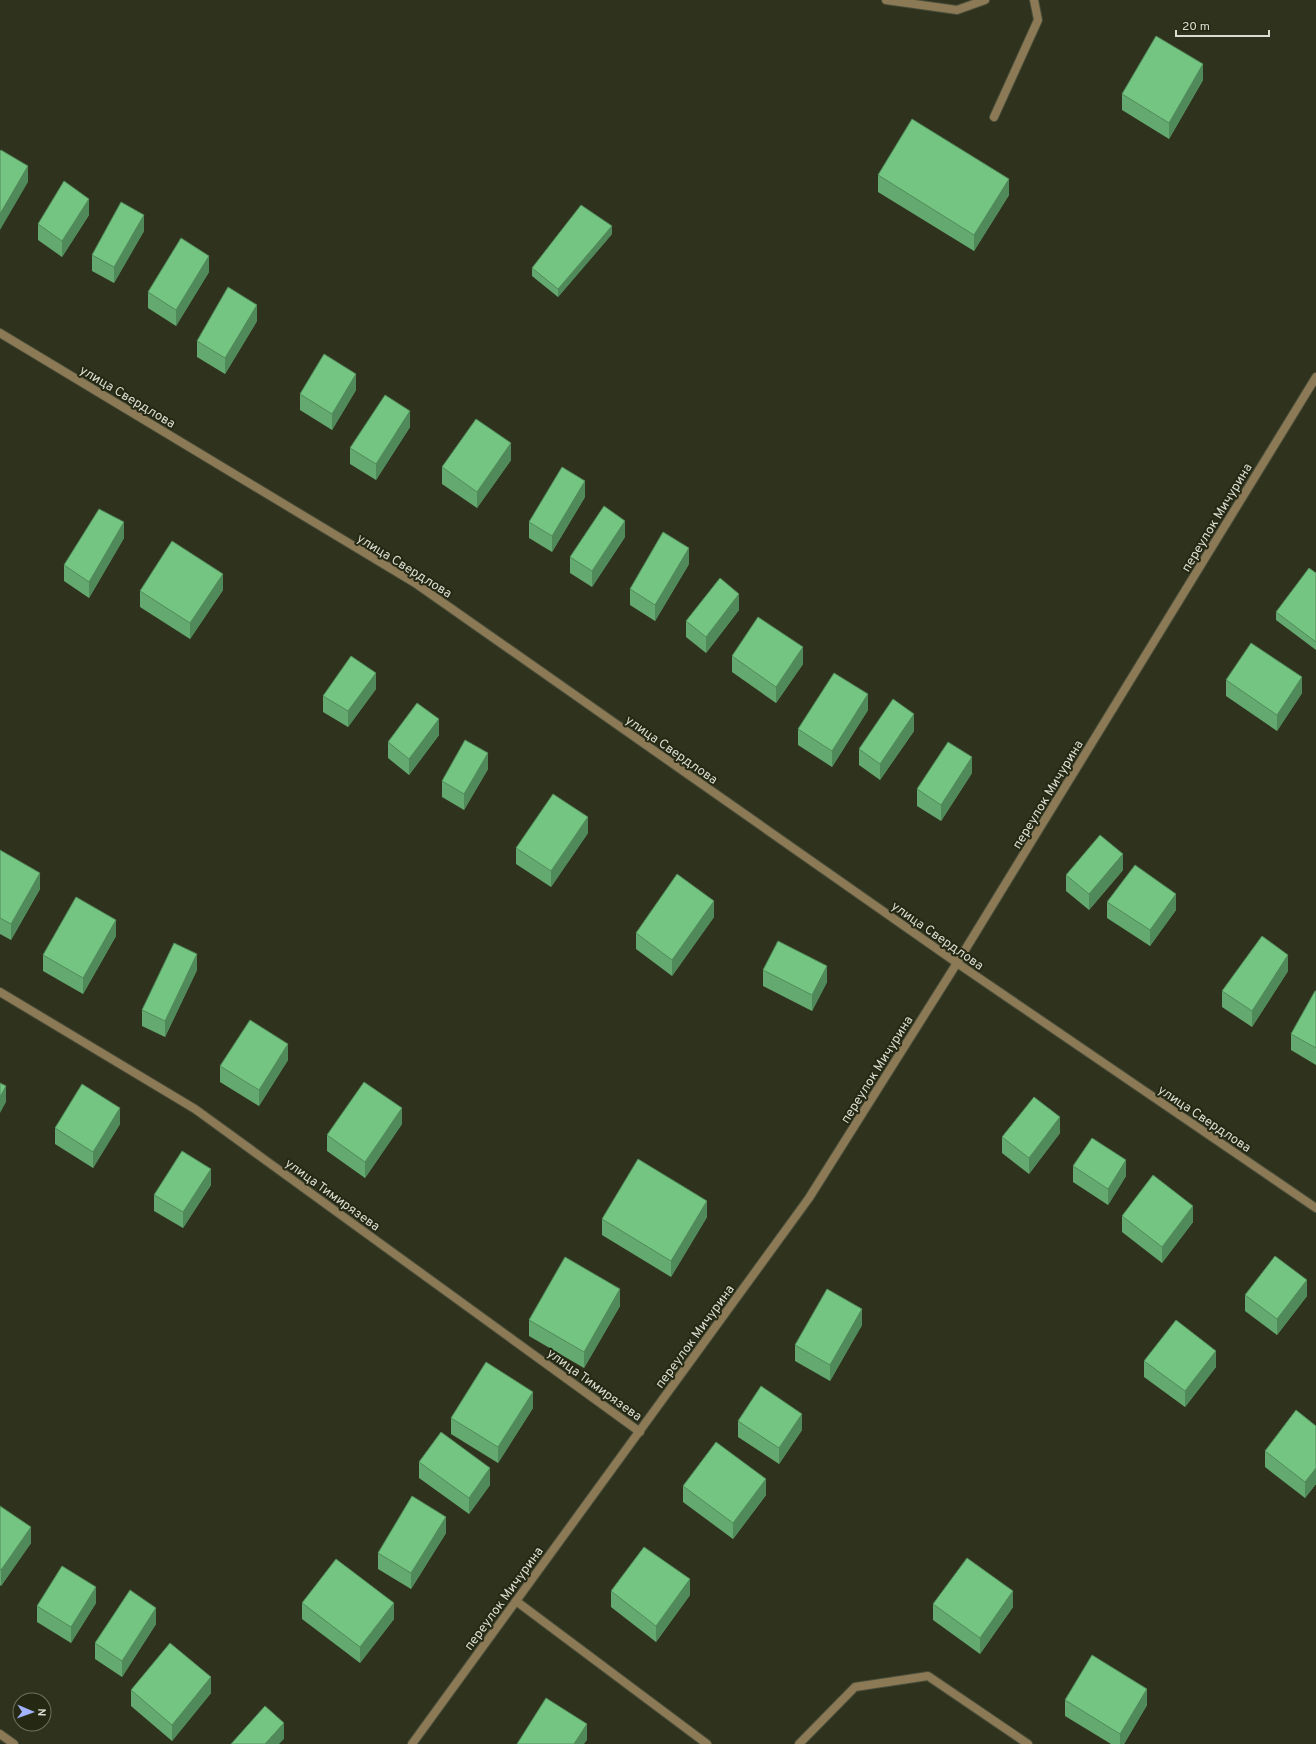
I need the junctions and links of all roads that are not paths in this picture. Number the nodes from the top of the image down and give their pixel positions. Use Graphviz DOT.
graph roads {
  1 [pos="886,0"];
  2 [pos="985,0"];
  3 [pos="1034,0"];
  4 [pos="994,117"];
  5 [pos="0,333"];
  6 [pos="1316,377"];
  7 [pos="957,963"];
  8 [pos="0,992"];
  9 [pos="1316,1208"];
  10 [pos="640,1432"];
  11 [pos="516,1601"];
  12 [pos="0,1734"];
  13 [pos="14,1744"];
  14 [pos="412,1744"];
  15 [pos="707,1744"];
  16 [pos="799,1744"];
  17 [pos="1028,1744"];
  1 -- 2 [label="street"];
  3 -- 4 [label="street"];
  5 -- 7 [label="street, улица Свердлова"];
  6 -- 7 [label="street, переулок Мичурина"];
  7 -- 9 [label="street, улица Свердлова"];
  7 -- 10 [label="street, переулок Мичурина"];
  8 -- 10 [label="street, улица Тимирязева"];
  10 -- 11 [label="street, переулок Мичурина"];
  11 -- 14 [label="street, переулок Мичурина"];
  11 -- 15 [label="street"];
  12 -- 13 [label="street"];
  16 -- 17 [label="street"];
}
